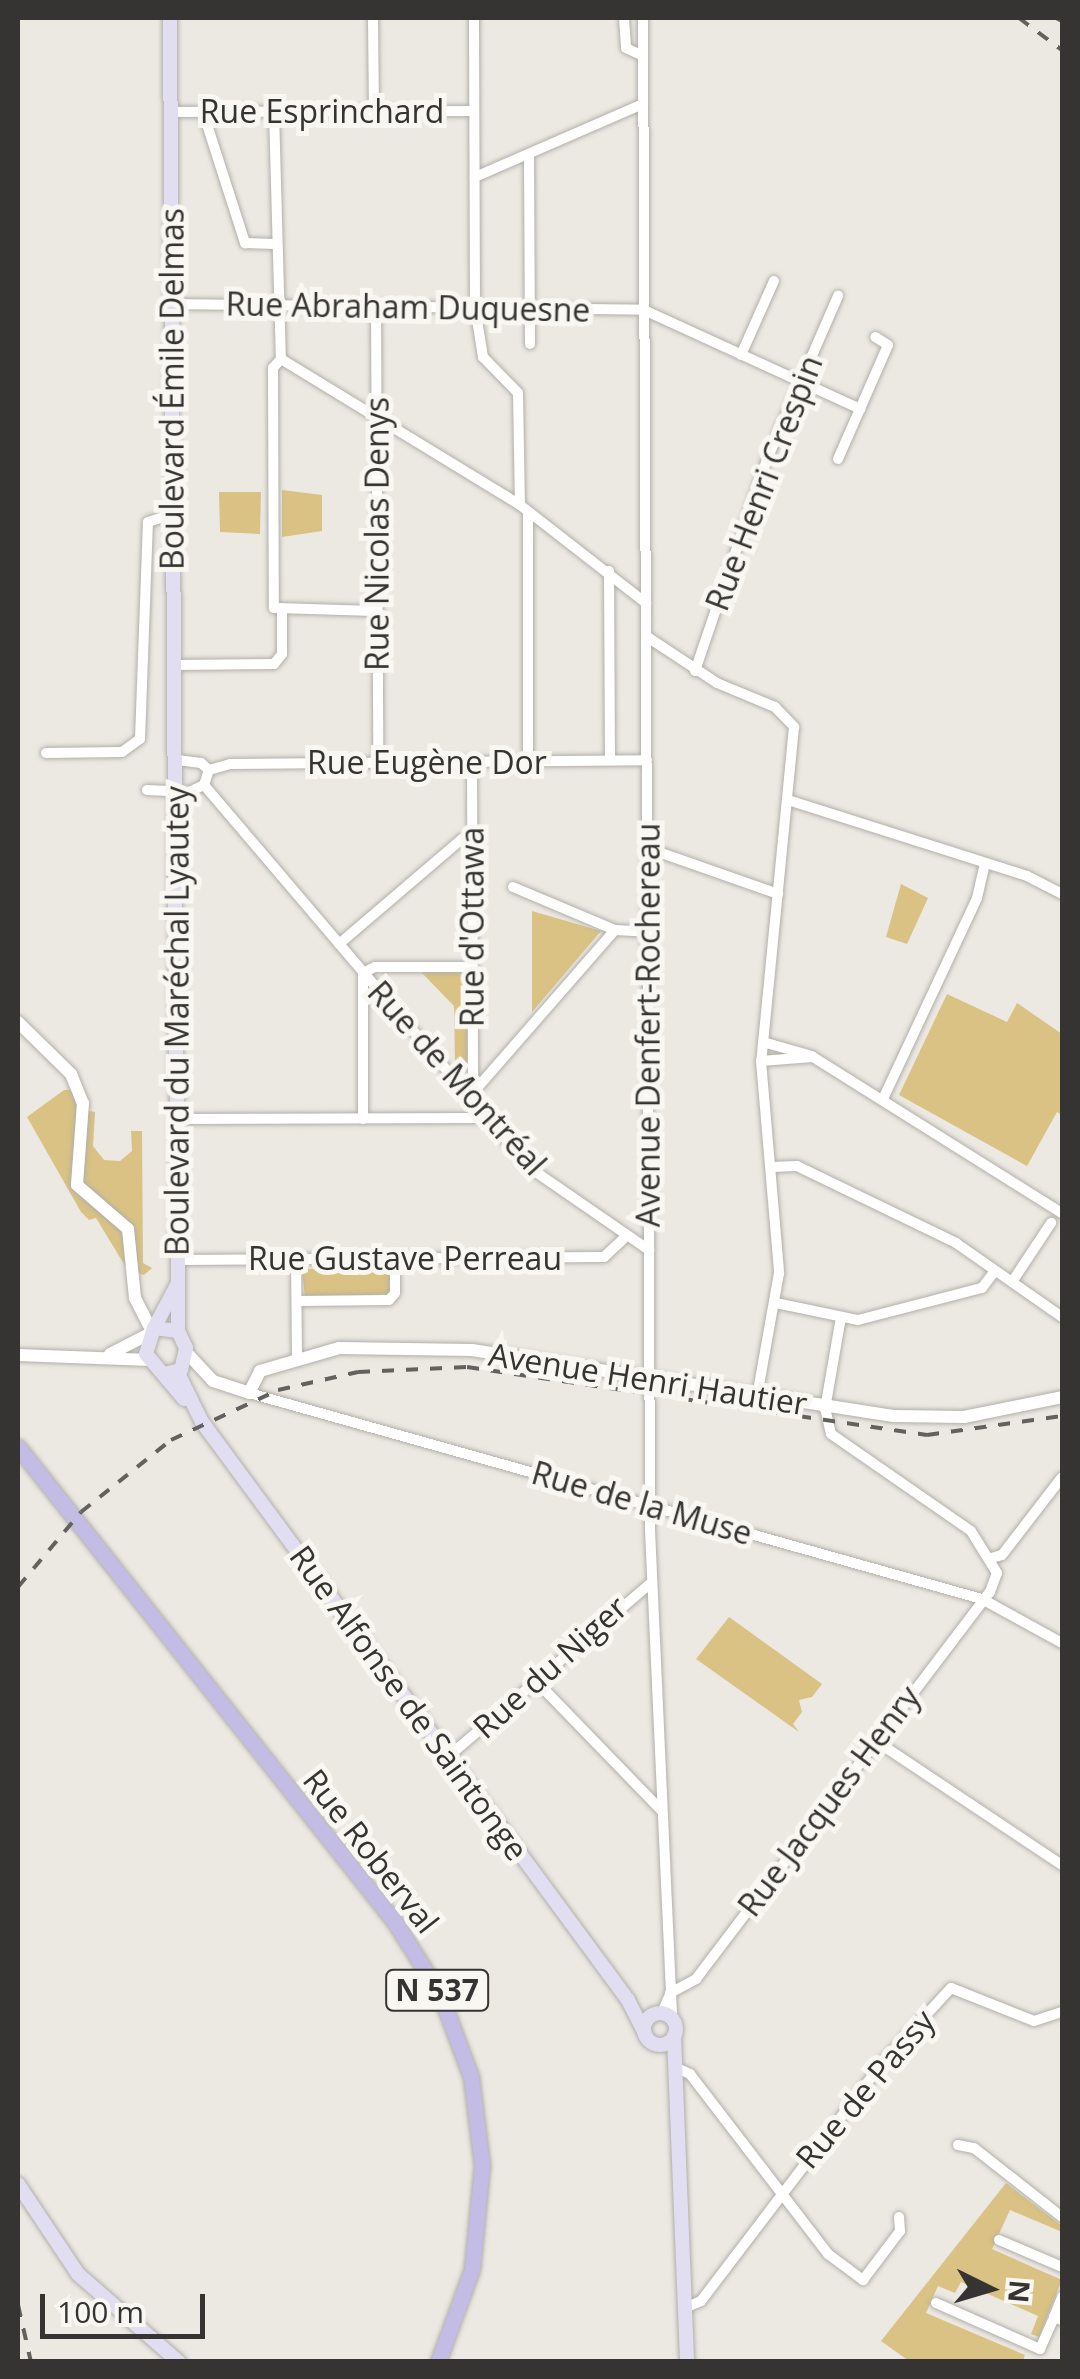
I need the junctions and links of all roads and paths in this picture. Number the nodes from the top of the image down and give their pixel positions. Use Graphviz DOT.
graph roads {
  1 [pos="170,18"];
  2 [pos="374,18"];
  3 [pos="474,18"];
  4 [pos="624,18"];
  5 [pos="643,18"];
  6 [pos="643,56"];
  7 [pos="643,104"];
  8 [pos="374,111"];
  9 [pos="474,111"];
  10 [pos="170,112"];
  11 [pos="202,112"];
  12 [pos="274,112"];
  13 [pos="529,158"];
  14 [pos="474,178"];
  15 [pos="275,244"];
  16 [pos="774,282"];
  17 [pos="838,296"];
  18 [pos="172,304"];
  19 [pos="275,305"];
  20 [pos="376,306"];
  21 [pos="475,307"];
  22 [pos="530,308"];
  23 [pos="644,310"];
  24 [pos="875,337"];
  25 [pos="530,344"];
  26 [pos="742,355"];
  27 [pos="281,359"];
  28 [pos="800,382"];
  29 [pos="860,409"];
  30 [pos="376,420"];
  31 [pos="838,459"];
  32 [pos="524,509"];
  33 [pos="174,514"];
  34 [pos="609,572"];
  35 [pos="646,602"];
  36 [pos="377,611"];
  37 [pos="282,612"];
  38 [pos="646,636"];
  39 [pos="174,665"];
  40 [pos="696,671"];
  41 [pos="46,753"];
  42 [pos="175,760"];
  43 [pos="610,760"];
  44 [pos="647,760"];
  45 [pos="528,761"];
  46 [pos="378,762"];
  47 [pos="472,762"];
  48 [pos="209,770"];
  49 [pos="204,784"];
  50 [pos="147,790"];
  51 [pos="175,792"];
  52 [pos="788,800"];
  53 [pos="472,838"];
  54 [pos="647,848"];
  55 [pos="985,864"];
  56 [pos="512,887"];
  57 [pos="778,894"];
  58 [pos="1062,894"];
  59 [pos="615,930"];
  60 [pos="648,932"];
  61 [pos="339,944"];
  62 [pos="472,967"];
  63 [pos="363,973"];
  64 [pos="18,1022"];
  65 [pos="762,1042"];
  66 [pos="812,1057"];
  67 [pos="760,1061"];
  68 [pos="470,1095"];
  69 [pos="883,1099"];
  70 [pos="485,1118"];
  71 [pos="363,1119"];
  72 [pos="177,1120"];
  73 [pos="771,1167"];
  74 [pos="1062,1213"];
  75 [pos="1051,1223"];
  76 [pos="623,1238"];
  77 [pos="649,1250"];
  78 [pos="395,1258"];
  79 [pos="296,1259"];
  80 [pos="178,1260"];
  81 [pos="995,1270"];
  82 [pos="178,1282"];
  83 [pos="1012,1282"];
  84 [pos="297,1301"];
  85 [pos="776,1303"];
  86 [pos="842,1316"];
  87 [pos="1062,1317"];
  88 [pos="151,1331"];
  89 [pos="178,1332"];
  90 [pos="18,1354"];
  91 [pos="110,1354"];
  92 [pos="187,1354"];
  93 [pos="297,1356"];
  94 [pos="150,1360"];
  95 [pos="175,1372"];
  96 [pos="650,1380"];
  97 [pos="208,1382"];
  98 [pos="249,1393"];
  99 [pos="1062,1397"];
  100 [pos="757,1398"];
  101 [pos="191,1400"];
  102 [pos="825,1409"];
  103 [pos="18,1447"];
  104 [pos="1062,1477"];
  105 [pos="650,1505"];
  106 [pos="991,1558"];
  107 [pos="652,1582"];
  108 [pos="982,1599"];
  109 [pos="1062,1643"];
  110 [pos="535,1680"];
  111 [pos="876,1741"];
  112 [pos="449,1756"];
  113 [pos="662,1812"];
  114 [pos="1062,1865"];
  115 [pos="670,1993"];
  116 [pos="628,2000"];
  117 [pos="1062,2012"];
  118 [pos="663,2015"];
  119 [pos="674,2036"];
  120 [pos="649,2038"];
  121 [pos="676,2067"];
  122 [pos="958,2145"];
  123 [pos="18,2184"];
  124 [pos="781,2192"];
  125 [pos="899,2217"];
  126 [pos="1062,2218"];
  127 [pos="1000,2240"];
  128 [pos="1062,2267"];
  129 [pos="1062,2297"];
  130 [pos="936,2303"];
  131 [pos="686,2308"];
  132 [pos="1058,2318"];
  133 [pos="688,2331"];
  134 [pos="179,2362"];
  135 [pos="438,2362"];
  136 [pos="687,2362"];
  137 [pos="695,2362"];
  1 -- 10 [label="main road, Boulevard Émile Delmas"];
  2 -- 8 [label="street"];
  3 -- 9 [label="street"];
  4 -- 6 [label="street, Avenue Denfert-Rochereau"];
  5 -- 6 [label="street, Avenue Denfert-Rochereau"];
  6 -- 7 [label="street, Avenue Denfert-Rochereau"];
  7 -- 13 [label="street"];
  7 -- 23 [label="street, Avenue Denfert-Rochereau"];
  8 -- 9 [label="street, Rue Esprinchard"];
  8 -- 12 [label="street, Rue Esprinchard"];
  9 -- 14 [label="street"];
  10 -- 11 [label="street, Rue Esprinchard"];
  10 -- 18 [label="main road, Boulevard Émile Delmas"];
  11 -- 12 [label="street, Rue Esprinchard"];
  11 -- 15 [label="street"];
  12 -- 15 [label="street"];
  13 -- 14 [label="street"];
  13 -- 22 [label="street"];
  14 -- 21 [label="street"];
  15 -- 19 [label="street"];
  16 -- 26 [label="street"];
  17 -- 28 [label="street, Rue Henri Crespin"];
  18 -- 19 [label="street, Rue Abraham Duquesne"];
  18 -- 33 [label="main road, Boulevard Émile Delmas"];
  19 -- 20 [label="street, Rue Abraham Duquesne"];
  19 -- 27 [label="street"];
  20 -- 21 [label="street, Rue Abraham Duquesne"];
  20 -- 30 [label="street, Rue Nicolas Denys"];
  21 -- 22 [label="street, Rue Abraham Duquesne"];
  21 -- 32 [label="street"];
  22 -- 23 [label="street, Rue Abraham Duquesne"];
  22 -- 25 [label="street"];
  23 -- 26 [label="street"];
  23 -- 35 [label="street, Avenue Denfert-Rochereau"];
  24 -- 29 [label="street"];
  26 -- 28 [label="street"];
  27 -- 30 [label="street"];
  27 -- 37 [label="street"];
  28 -- 29 [label="street"];
  28 -- 40 [label="street, Rue Henri Crespin"];
  29 -- 31 [label="street"];
  30 -- 32 [label="street"];
  30 -- 36 [label="street, Rue Nicolas Denys"];
  32 -- 34 [label="street"];
  32 -- 45 [label="street"];
  33 -- 39 [label="main road, Boulevard Émile Delmas"];
  33 -- 41 [label="street"];
  34 -- 35 [label="street"];
  34 -- 43 [label="street"];
  35 -- 38 [label="street, Avenue Denfert-Rochereau"];
  36 -- 37 [label="street"];
  36 -- 46 [label="street, Rue Nicolas Denys"];
  37 -- 39 [label="street"];
  38 -- 40 [label="street"];
  38 -- 44 [label="street, Avenue Denfert-Rochereau"];
  39 -- 42 [label="main road, Boulevard Émile Delmas"];
  40 -- 52 [label="street"];
  42 -- 48 [label="street"];
  42 -- 51 [label="main road, Boulevard du Maréchal Lyautey"];
  43 -- 44 [label="street, Rue Eugène Dor"];
  43 -- 45 [label="street, Rue Eugène Dor"];
  44 -- 54 [label="street, Avenue Denfert-Rochereau"];
  45 -- 47 [label="street, Rue Eugène Dor"];
  46 -- 47 [label="street, Rue Eugène Dor"];
  46 -- 48 [label="street, Rue Eugène Dor"];
  47 -- 53 [label="street, Rue d'Ottawa"];
  48 -- 49 [label="street"];
  49 -- 51 [label="street"];
  49 -- 61 [label="street, Rue de Montréal"];
  50 -- 51 [label="street"];
  51 -- 72 [label="main road, Boulevard du Maréchal Lyautey"];
  52 -- 55 [label="street"];
  52 -- 57 [label="street"];
  53 -- 61 [label="street"];
  53 -- 62 [label="street, Rue d'Ottawa"];
  54 -- 57 [label="street"];
  54 -- 60 [label="street, Avenue Denfert-Rochereau"];
  55 -- 58 [label="street"];
  55 -- 69 [label="street"];
  56 -- 59 [label="street"];
  57 -- 65 [label="street"];
  59 -- 60 [label="street"];
  59 -- 68 [label="street"];
  60 -- 77 [label="street, Avenue Denfert-Rochereau"];
  61 -- 63 [label="street, Rue de Montréal"];
  62 -- 63 [label="street, Rue de Montréal"];
  62 -- 68 [label="street, Rue d'Ottawa"];
  63 -- 68 [label="street, Rue de Montréal"];
  63 -- 71 [label="street"];
  64 -- 88 [label="street"];
  65 -- 66 [label="street"];
  65 -- 67 [label="street"];
  66 -- 67 [label="street"];
  66 -- 69 [label="street"];
  67 -- 73 [label="street"];
  68 -- 70 [label="street, Rue de Montréal"];
  69 -- 74 [label="street"];
  70 -- 71 [label="street"];
  70 -- 76 [label="street, Rue de Montréal"];
  71 -- 72 [label="street"];
  72 -- 80 [label="main road, Boulevard du Maréchal Lyautey"];
  73 -- 81 [label="street"];
  73 -- 85 [label="street"];
  75 -- 83 [label="street"];
  76 -- 77 [label="street, Rue de Montréal"];
  76 -- 78 [label="street, Rue Gustave Perreau"];
  77 -- 96 [label="street, Avenue Denfert-Rochereau"];
  78 -- 79 [label="street, Rue Gustave Perreau"];
  78 -- 84 [label="street"];
  79 -- 80 [label="street, Rue Gustave Perreau"];
  79 -- 84 [label="street"];
  80 -- 82 [label="main road, Boulevard du Maréchal Lyautey"];
  81 -- 83 [label="street"];
  81 -- 86 [label="street"];
  82 -- 88 [label="main road, Boulevard du Maréchal Lyautey"];
  82 -- 89 [label="main road, Boulevard du Maréchal Lyautey"];
  83 -- 87 [label="street"];
  84 -- 93 [label="street"];
  85 -- 86 [label="street"];
  85 -- 100 [label="street"];
  86 -- 102 [label="street"];
  88 -- 89 [label="main road"];
  88 -- 91 [label="street"];
  88 -- 94 [label="main road"];
  89 -- 92 [label="main road"];
  90 -- 91 [label="street"];
  91 -- 94 [label="street"];
  92 -- 95 [label="main road"];
  92 -- 97 [label="street, Rue de la Muse"];
  93 -- 96 [label="street, Avenue Henri Hautier"];
  93 -- 98 [label="street, Avenue Henri Hautier"];
  94 -- 95 [label="main road, Rue Alfonse de Saintonge"];
  95 -- 97 [label="street, Rue de la Muse"];
  95 -- 101 [label="main road, Rue Alfonse de Saintonge"];
  96 -- 100 [label="street, Avenue Henri Hautier"];
  96 -- 105 [label="street, Avenue Denfert-Rochereau"];
  97 -- 98 [label="street, Rue de la Muse"];
  97 -- 101 [label="street"];
  98 -- 105 [label="street, Rue de la Muse"];
  99 -- 102 [label="street, Avenue Henri Hautier"];
  100 -- 102 [label="street, Avenue Henri Hautier"];
  101 -- 112 [label="main road, Rue Alfonse de Saintonge"];
  102 -- 106 [label="street"];
  103 -- 135 [label="main road, Rue Roberval / N 537"];
  104 -- 106 [label="street"];
  105 -- 107 [label="street, Avenue Denfert-Rochereau"];
  105 -- 108 [label="street, Rue de la Muse"];
  106 -- 108 [label="street"];
  107 -- 110 [label="street, Rue du Niger"];
  107 -- 113 [label="street, Avenue Denfert-Rochereau"];
  108 -- 109 [label="street, Rue de la Muse"];
  108 -- 111 [label="street, Rue Jacques Henry"];
  110 -- 112 [label="street, Rue du Niger"];
  110 -- 113 [label="street"];
  111 -- 114 [label="street"];
  111 -- 115 [label="street, Rue Jacques Henry"];
  112 -- 116 [label="main road, Rue Alfonse de Saintonge"];
  113 -- 115 [label="street, Avenue Denfert-Rochereau"];
  115 -- 118 [label="street, Avenue Denfert-Rochereau"];
  116 -- 118 [label="main road, Rue Alfonse de Saintonge"];
  116 -- 120 [label="main road, Rue Alfonse de Saintonge"];
  117 -- 124 [label="street, Rue de Passy"];
  118 -- 119 [label="main road"];
  118 -- 120 [label="main road"];
  119 -- 120 [label="main road"];
  119 -- 121 [label="main road"];
  120 -- 121 [label="main road"];
  121 -- 124 [label="street, Rue de Passy"];
  121 -- 131 [label="main road"];
  122 -- 126 [label="street"];
  123 -- 134 [label="main road"];
  124 -- 125 [label="street"];
  124 -- 131 [label="street, Rue de Passy"];
  127 -- 128 [label="street"];
  129 -- 132 [label="street"];
  130 -- 132 [label="street"];
  131 -- 133 [label="main road"];
  133 -- 136 [label="main road"];
  133 -- 137 [label="main road"];
}
